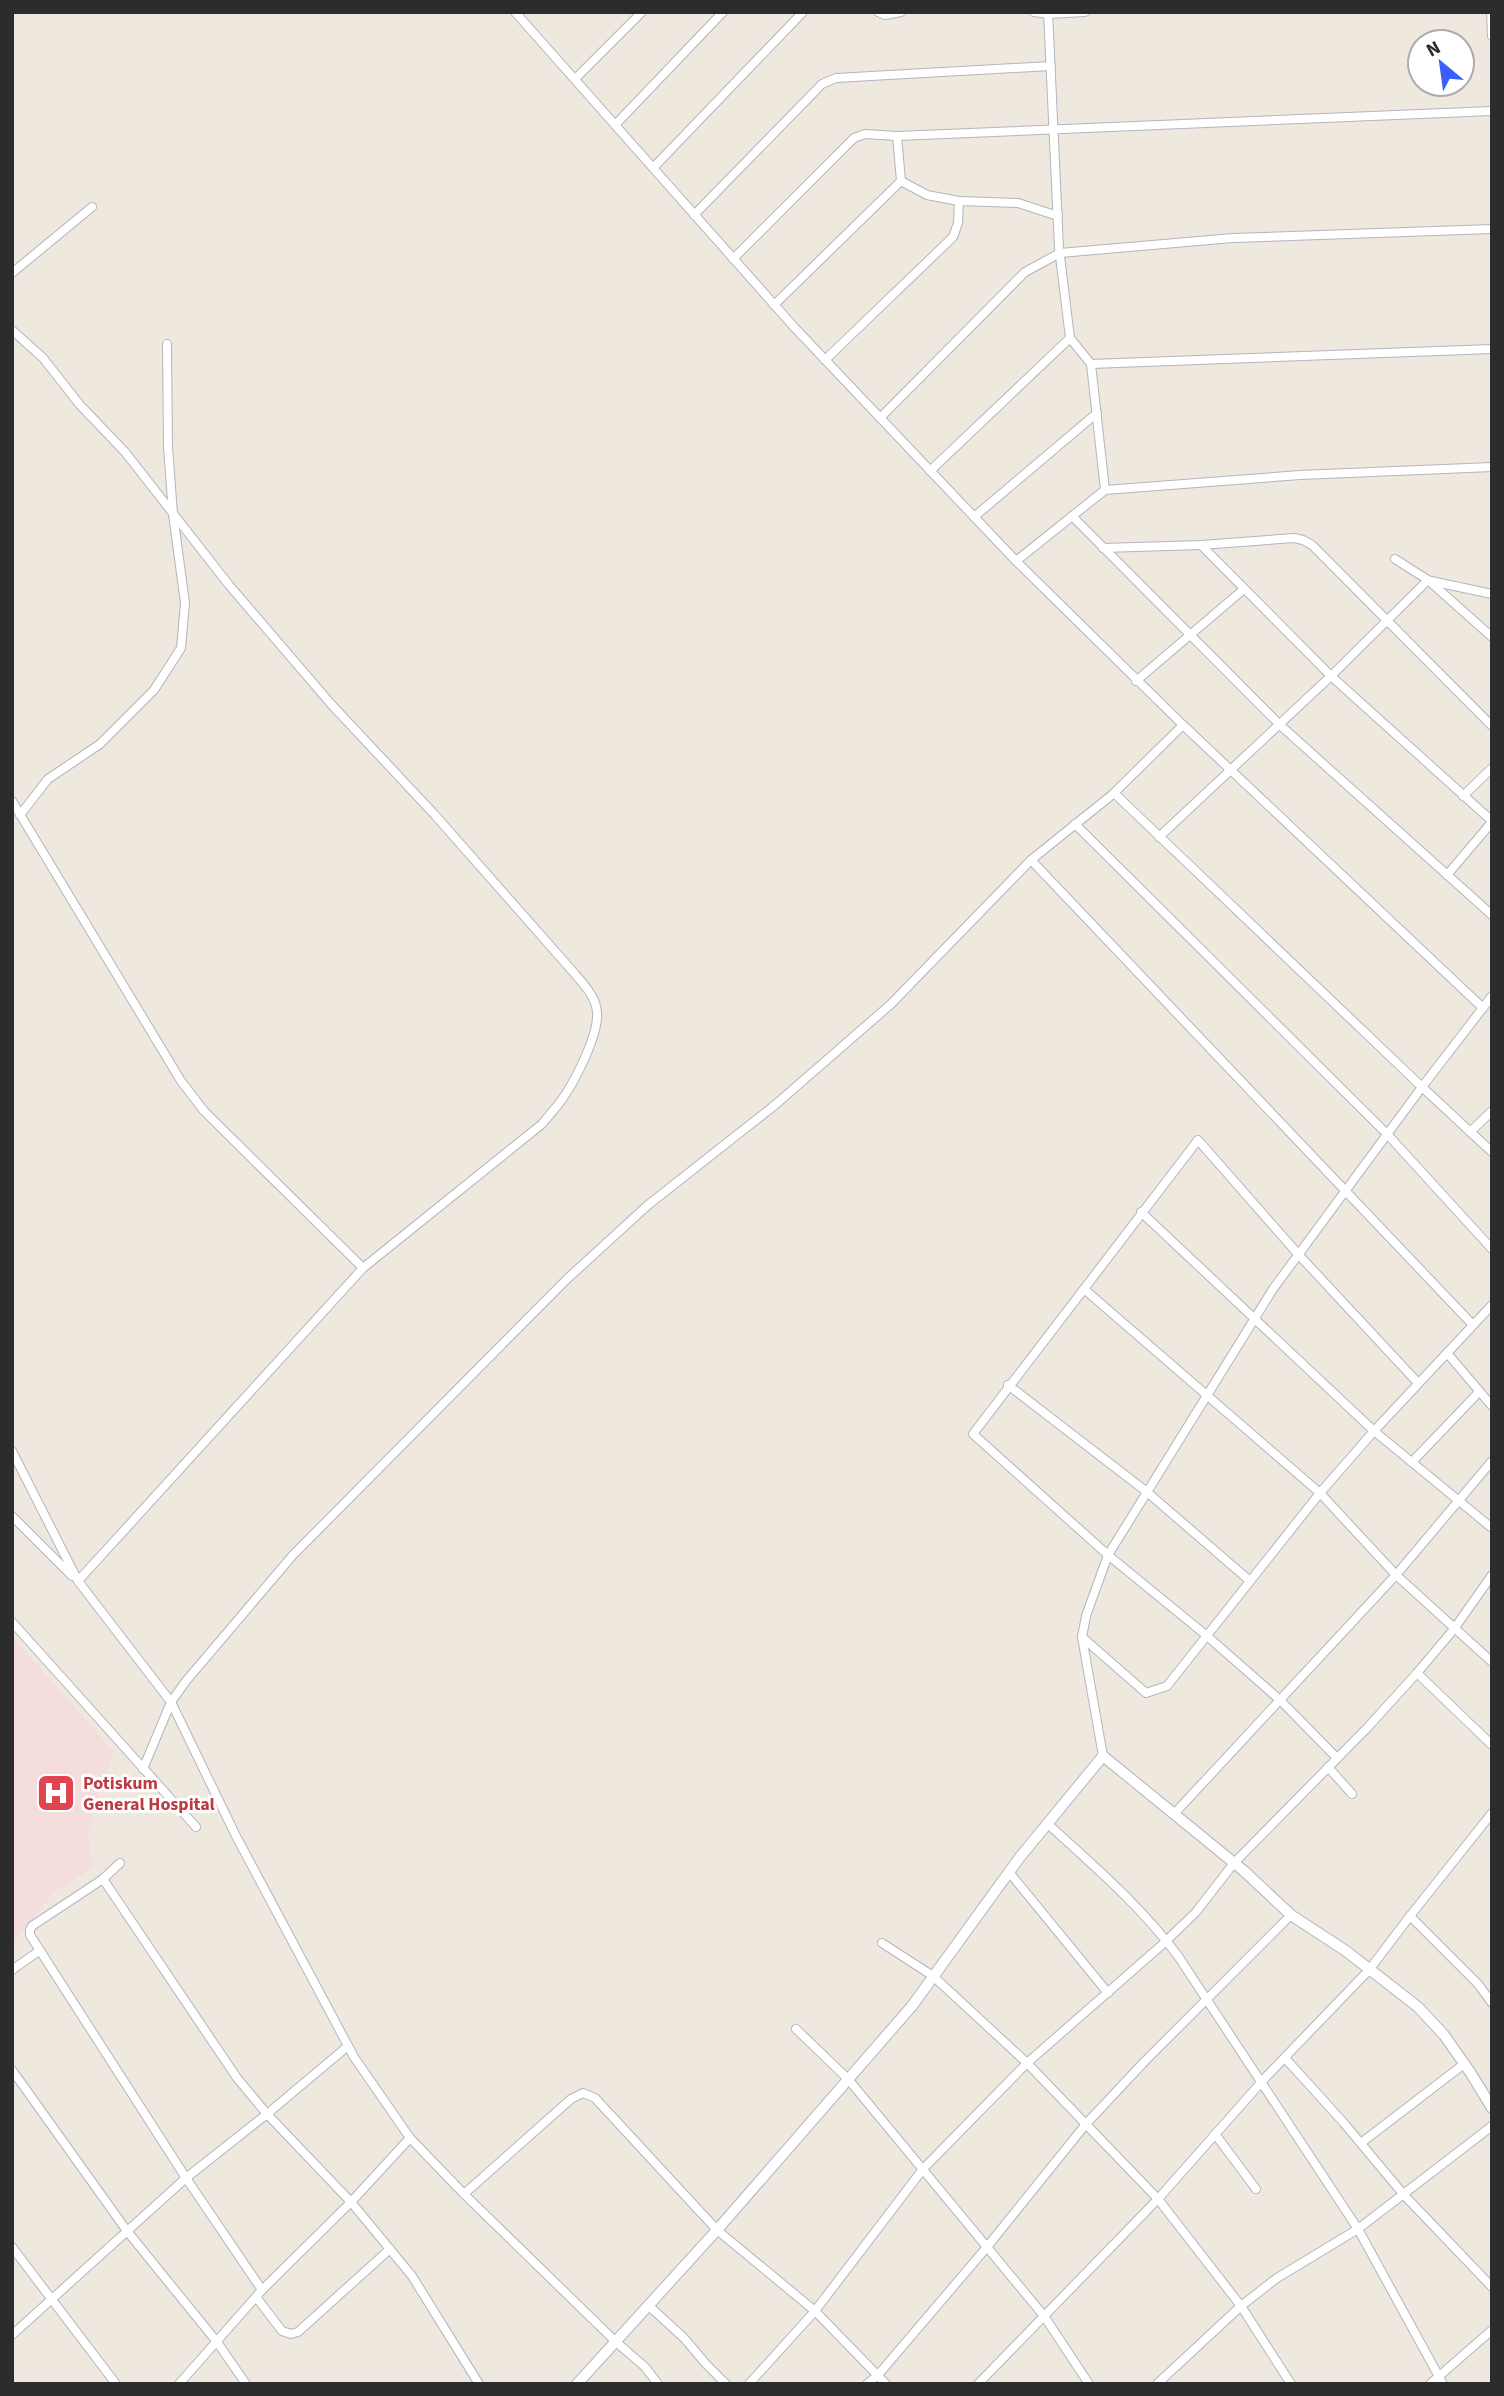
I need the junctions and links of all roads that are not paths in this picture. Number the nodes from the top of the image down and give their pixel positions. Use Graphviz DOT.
graph roads {
  1 [pos="515,12"];
  2 [pos="642,12"];
  3 [pos="723,12"];
  4 [pos="803,12"];
  5 [pos="901,12"];
  6 [pos="1034,12"];
  7 [pos="1085,12"];
  8 [pos="1491,12"];
  9 [pos="884,13"];
  10 [pos="1048,13"];
  11 [pos="1492,36"];
  12 [pos="1051,66"];
  13 [pos="575,79"];
  14 [pos="1492,111"];
  15 [pos="616,124"];
  16 [pos="1055,129"];
  17 [pos="897,136"];
  18 [pos="654,167"];
  19 [pos="901,181"];
  20 [pos="959,201"];
  21 [pos="92,207"];
  22 [pos="695,215"];
  23 [pos="1058,216"];
  24 [pos="1492,229"];
  25 [pos="1060,253"];
  26 [pos="733,259"];
  27 [pos="12,273"];
  28 [pos="774,305"];
  29 [pos="12,330"];
  30 [pos="1070,338"];
  31 [pos="167,344"];
  32 [pos="1492,349"];
  33 [pos="825,360"];
  34 [pos="1091,364"];
  35 [pos="1097,413"];
  36 [pos="880,418"];
  37 [pos="1492,467"];
  38 [pos="930,471"];
  39 [pos="1105,490"];
  40 [pos="173,514"];
  41 [pos="1072,516"];
  42 [pos="974,517"];
  43 [pos="1201,545"];
  44 [pos="1103,548"];
  45 [pos="1395,558"];
  46 [pos="1016,561"];
  47 [pos="1428,580"];
  48 [pos="1244,589"];
  49 [pos="1492,594"];
  50 [pos="1386,621"];
  51 [pos="1190,635"];
  52 [pos="1492,637"];
  53 [pos="1331,676"];
  54 [pos="1136,681"];
  55 [pos="1183,725"];
  56 [pos="1280,725"];
  57 [pos="1492,726"];
  58 [pos="1492,768"];
  59 [pos="1231,771"];
  60 [pos="1114,793"];
  61 [pos="1463,796"];
  62 [pos="12,801"];
  63 [pos="20,815"];
  64 [pos="1492,822"];
  65 [pos="1075,824"];
  66 [pos="1159,837"];
  67 [pos="1031,860"];
  68 [pos="1447,875"];
  69 [pos="1492,915"];
  70 [pos="1492,996"];
  71 [pos="1483,1009"];
  72 [pos="1422,1087"];
  73 [pos="1492,1111"];
  74 [pos="1470,1132"];
  75 [pos="1387,1134"];
  76 [pos="1492,1152"];
  77 [pos="1345,1191"];
  78 [pos="1141,1212"];
  79 [pos="1492,1249"];
  80 [pos="1298,1254"];
  81 [pos="363,1268"];
  82 [pos="1084,1289"];
  83 [pos="1492,1305"];
  84 [pos="1254,1320"];
  85 [pos="1472,1324"];
  86 [pos="1447,1353"];
  87 [pos="1418,1383"];
  88 [pos="1008,1385"];
  89 [pos="1479,1392"];
  90 [pos="1206,1396"];
  91 [pos="1492,1406"];
  92 [pos="1374,1431"];
  93 [pos="12,1451"];
  94 [pos="1492,1461"];
  95 [pos="1412,1462"];
  96 [pos="1147,1492"];
  97 [pos="1320,1493"];
  98 [pos="1460,1501"];
  99 [pos="12,1516"];
  100 [pos="1492,1528"];
  101 [pos="1108,1555"];
  102 [pos="1396,1575"];
  103 [pos="1492,1576"];
  104 [pos="78,1581"];
  105 [pos="1250,1581"];
  106 [pos="12,1622"];
  107 [pos="1454,1629"];
  108 [pos="1207,1636"];
  109 [pos="1082,1637"];
  110 [pos="1492,1662"];
  111 [pos="1417,1673"];
  112 [pos="1280,1700"];
  113 [pos="171,1702"];
  114 [pos="1492,1745"];
  115 [pos="1103,1756"];
  116 [pos="1337,1758"];
  117 [pos="1328,1767"];
  118 [pos="144,1769"];
  119 [pos="1352,1794"];
  120 [pos="1492,1813"];
  121 [pos="1174,1814"];
  122 [pos="1048,1824"];
  123 [pos="197,1827"];
  124 [pos="120,1863"];
  125 [pos="1234,1863"];
  126 [pos="1009,1872"];
  127 [pos="103,1879"];
  128 [pos="1292,1915"];
  129 [pos="1410,1916"];
  130 [pos="1167,1941"];
  131 [pos="882,1943"];
  132 [pos="39,1951"];
  133 [pos="12,1970"];
  134 [pos="1369,1970"];
  135 [pos="933,1976"];
  136 [pos="1108,1993"];
  137 [pos="1207,2001"];
  138 [pos="1492,2003"];
  139 [pos="796,2029"];
  140 [pos="348,2046"];
  141 [pos="1285,2058"];
  142 [pos="1027,2063"];
  143 [pos="1464,2064"];
  144 [pos="12,2070"];
  145 [pos="848,2079"];
  146 [pos="1262,2081"];
  147 [pos="1492,2108"];
  148 [pos="267,2114"];
  149 [pos="1086,2124"];
  150 [pos="1492,2126"];
  151 [pos="1215,2134"];
  152 [pos="410,2138"];
  153 [pos="1361,2143"];
  154 [pos="923,2169"];
  155 [pos="186,2178"];
  156 [pos="1256,2189"];
  157 [pos="464,2194"];
  158 [pos="1404,2195"];
  159 [pos="1158,2199"];
  160 [pos="351,2202"];
  161 [pos="717,2230"];
  162 [pos="1358,2230"];
  163 [pos="127,2231"];
  164 [pos="12,2247"];
  165 [pos="987,2247"];
  166 [pos="390,2249"];
  167 [pos="1492,2287"];
  168 [pos="259,2293"];
  169 [pos="51,2298"];
  170 [pos="648,2305"];
  171 [pos="1241,2306"];
  172 [pos="815,2311"];
  173 [pos="1044,2316"];
  174 [pos="1492,2330"];
  175 [pos="12,2335"];
  176 [pos="615,2341"];
  177 [pos="217,2342"];
  178 [pos="878,2375"];
  179 [pos="1441,2380"];
  180 [pos="116,2384"];
  181 [pos="179,2384"];
  182 [pos="246,2384"];
  183 [pos="480,2384"];
  184 [pos="577,2384"];
  185 [pos="658,2384"];
  186 [pos="726,2384"];
  187 [pos="749,2384"];
  188 [pos="867,2384"];
  189 [pos="886,2384"];
  190 [pos="978,2384"];
  191 [pos="1089,2384"];
  192 [pos="1157,2384"];
  193 [pos="1291,2384"];
  194 [pos="1430,2384"];
  1 -- 13 [label="street"];
  2 -- 13 [label="street"];
  3 -- 15 [label="street"];
  4 -- 18 [label="street"];
  5 -- 9 [label="street"];
  6 -- 10 [label="street"];
  7 -- 10 [label="street"];
  8 -- 11 [label="street"];
  10 -- 12 [label="street"];
  12 -- 16 [label="street"];
  12 -- 22 [label="street"];
  13 -- 15 [label="street"];
  14 -- 16 [label="street"];
  15 -- 18 [label="street"];
  16 -- 17 [label="street"];
  16 -- 23 [label="street"];
  17 -- 19 [label="street"];
  17 -- 26 [label="street"];
  18 -- 22 [label="street"];
  19 -- 20 [label="street"];
  19 -- 28 [label="street"];
  20 -- 23 [label="street"];
  20 -- 33 [label="street"];
  21 -- 27 [label="street"];
  22 -- 26 [label="street"];
  23 -- 25 [label="street"];
  24 -- 25 [label="street"];
  25 -- 30 [label="street"];
  25 -- 36 [label="street"];
  26 -- 28 [label="street"];
  28 -- 33 [label="street"];
  29 -- 40 [label="street"];
  30 -- 34 [label="street"];
  30 -- 38 [label="street"];
  31 -- 40 [label="street"];
  32 -- 34 [label="street"];
  33 -- 36 [label="street"];
  34 -- 35 [label="street"];
  35 -- 39 [label="street"];
  35 -- 42 [label="street"];
  36 -- 38 [label="street"];
  37 -- 39 [label="street"];
  38 -- 42 [label="street"];
  39 -- 41 [label="street"];
  40 -- 63 [label="street"];
  40 -- 81 [label="street"];
  41 -- 44 [label="street"];
  41 -- 46 [label="street"];
  42 -- 46 [label="street"];
  43 -- 44 [label="street"];
  43 -- 48 [label="street"];
  43 -- 50 [label="street"];
  44 -- 51 [label="street"];
  45 -- 47 [label="street"];
  46 -- 54 [label="street"];
  47 -- 49 [label="street"];
  47 -- 50 [label="street"];
  47 -- 52 [label="street"];
  48 -- 51 [label="street"];
  48 -- 53 [label="street"];
  50 -- 53 [label="street"];
  50 -- 57 [label="street"];
  51 -- 54 [label="street"];
  51 -- 56 [label="street"];
  53 -- 56 [label="street"];
  53 -- 61 [label="street"];
  54 -- 55 [label="street"];
  55 -- 59 [label="street"];
  55 -- 60 [label="street"];
  56 -- 59 [label="street"];
  56 -- 68 [label="street"];
  58 -- 61 [label="street"];
  59 -- 66 [label="street"];
  59 -- 71 [label="street"];
  60 -- 65 [label="street"];
  60 -- 66 [label="street"];
  61 -- 64 [label="street"];
  62 -- 63 [label="street"];
  63 -- 81 [label="street"];
  64 -- 68 [label="street"];
  65 -- 67 [label="street"];
  65 -- 75 [label="street"];
  66 -- 72 [label="street"];
  67 -- 77 [label="street"];
  67 -- 113 [label="street"];
  68 -- 69 [label="street"];
  70 -- 71 [label="street"];
  71 -- 72 [label="street"];
  72 -- 74 [label="street"];
  72 -- 75 [label="street"];
  73 -- 74 [label="street"];
  74 -- 76 [label="street"];
  75 -- 77 [label="street"];
  75 -- 79 [label="street"];
  77 -- 80 [label="street"];
  77 -- 85 [label="street"];
  78 -- 80 [label="street"];
  78 -- 82 [label="street"];
  78 -- 84 [label="street"];
  80 -- 84 [label="street"];
  80 -- 87 [label="street"];
  81 -- 104 [label="street"];
  82 -- 88 [label="street"];
  82 -- 90 [label="street"];
  83 -- 85 [label="street"];
  84 -- 90 [label="street"];
  84 -- 92 [label="street"];
  85 -- 86 [label="street"];
  86 -- 87 [label="street"];
  86 -- 89 [label="street"];
  87 -- 92 [label="street"];
  88 -- 96 [label="street"];
  88 -- 101 [label="street"];
  89 -- 91 [label="street"];
  89 -- 95 [label="street"];
  90 -- 96 [label="street"];
  90 -- 97 [label="street"];
  92 -- 95 [label="street"];
  92 -- 97 [label="street"];
  93 -- 104 [label="street"];
  94 -- 98 [label="street"];
  95 -- 98 [label="street"];
  96 -- 101 [label="street"];
  96 -- 105 [label="street"];
  97 -- 102 [label="street"];
  97 -- 105 [label="street"];
  98 -- 100 [label="street"];
  98 -- 102 [label="street"];
  99 -- 104 [label="street"];
  101 -- 108 [label="street"];
  101 -- 109 [label="street"];
  102 -- 107 [label="street"];
  102 -- 112 [label="street"];
  103 -- 107 [label="street"];
  104 -- 113 [label="street"];
  105 -- 108 [label="street"];
  106 -- 118 [label="street"];
  107 -- 110 [label="street"];
  107 -- 111 [label="street"];
  108 -- 109 [label="street"];
  108 -- 112 [label="street"];
  109 -- 115 [label="street"];
  111 -- 114 [label="street"];
  111 -- 116 [label="street"];
  112 -- 116 [label="street"];
  112 -- 121 [label="street"];
  113 -- 118 [label="street"];
  113 -- 140 [label="street"];
  115 -- 121 [label="street"];
  115 -- 122 [label="street"];
  116 -- 117 [label="street"];
  117 -- 119 [label="street"];
  117 -- 125 [label="street"];
  118 -- 123 [label="street"];
  120 -- 129 [label="street"];
  121 -- 125 [label="street"];
  122 -- 126 [label="street"];
  122 -- 130 [label="street"];
  124 -- 127 [label="street"];
  125 -- 128 [label="street"];
  125 -- 130 [label="street"];
  126 -- 135 [label="street"];
  126 -- 136 [label="street"];
  127 -- 132 [label="street"];
  127 -- 148 [label="street"];
  128 -- 134 [label="street"];
  128 -- 137 [label="street"];
  129 -- 134 [label="street"];
  129 -- 138 [label="street"];
  130 -- 136 [label="street"];
  130 -- 137 [label="street"];
  131 -- 135 [label="street"];
  132 -- 133 [label="street"];
  132 -- 155 [label="street"];
  134 -- 141 [label="street"];
  134 -- 143 [label="street"];
  135 -- 142 [label="street"];
  135 -- 145 [label="street"];
  136 -- 142 [label="street"];
  137 -- 146 [label="street"];
  137 -- 149 [label="street"];
  139 -- 145 [label="street"];
  140 -- 148 [label="street"];
  140 -- 152 [label="street"];
  141 -- 146 [label="street"];
  141 -- 153 [label="street"];
  142 -- 149 [label="street"];
  142 -- 154 [label="street"];
  143 -- 147 [label="street"];
  143 -- 153 [label="street"];
  144 -- 163 [label="street"];
  145 -- 154 [label="street"];
  145 -- 161 [label="street"];
  146 -- 151 [label="street"];
  146 -- 162 [label="street"];
  148 -- 155 [label="street"];
  148 -- 160 [label="street"];
  149 -- 159 [label="street"];
  149 -- 165 [label="street"];
  150 -- 158 [label="street"];
  151 -- 156 [label="street"];
  151 -- 159 [label="street"];
  152 -- 157 [label="street"];
  152 -- 160 [label="street"];
  153 -- 158 [label="street"];
  154 -- 165 [label="street"];
  154 -- 172 [label="street"];
  155 -- 163 [label="street"];
  155 -- 168 [label="street"];
  157 -- 161 [label="street"];
  157 -- 176 [label="street"];
  158 -- 162 [label="street"];
  158 -- 167 [label="street"];
  159 -- 171 [label="street"];
  159 -- 173 [label="street"];
  160 -- 166 [label="street"];
  160 -- 168 [label="street"];
  161 -- 170 [label="street"];
  161 -- 172 [label="street"];
  162 -- 171 [label="street"];
  162 -- 179 [label="street"];
  163 -- 169 [label="street"];
  163 -- 177 [label="street"];
  164 -- 169 [label="street"];
  165 -- 173 [label="street"];
  165 -- 178 [label="street"];
  166 -- 168 [label="street"];
  166 -- 183 [label="street"];
  168 -- 177 [label="street"];
  169 -- 175 [label="street"];
  169 -- 180 [label="street"];
  170 -- 176 [label="street"];
  170 -- 186 [label="street"];
  171 -- 192 [label="street"];
  171 -- 193 [label="street"];
  172 -- 178 [label="street"];
  172 -- 187 [label="street"];
  173 -- 190 [label="street"];
  173 -- 191 [label="street"];
  174 -- 179 [label="street"];
  176 -- 184 [label="street"];
  176 -- 185 [label="street"];
  177 -- 181 [label="street"];
  177 -- 182 [label="street"];
  178 -- 188 [label="street"];
  178 -- 189 [label="street"];
  179 -- 194 [label="street"];
}
